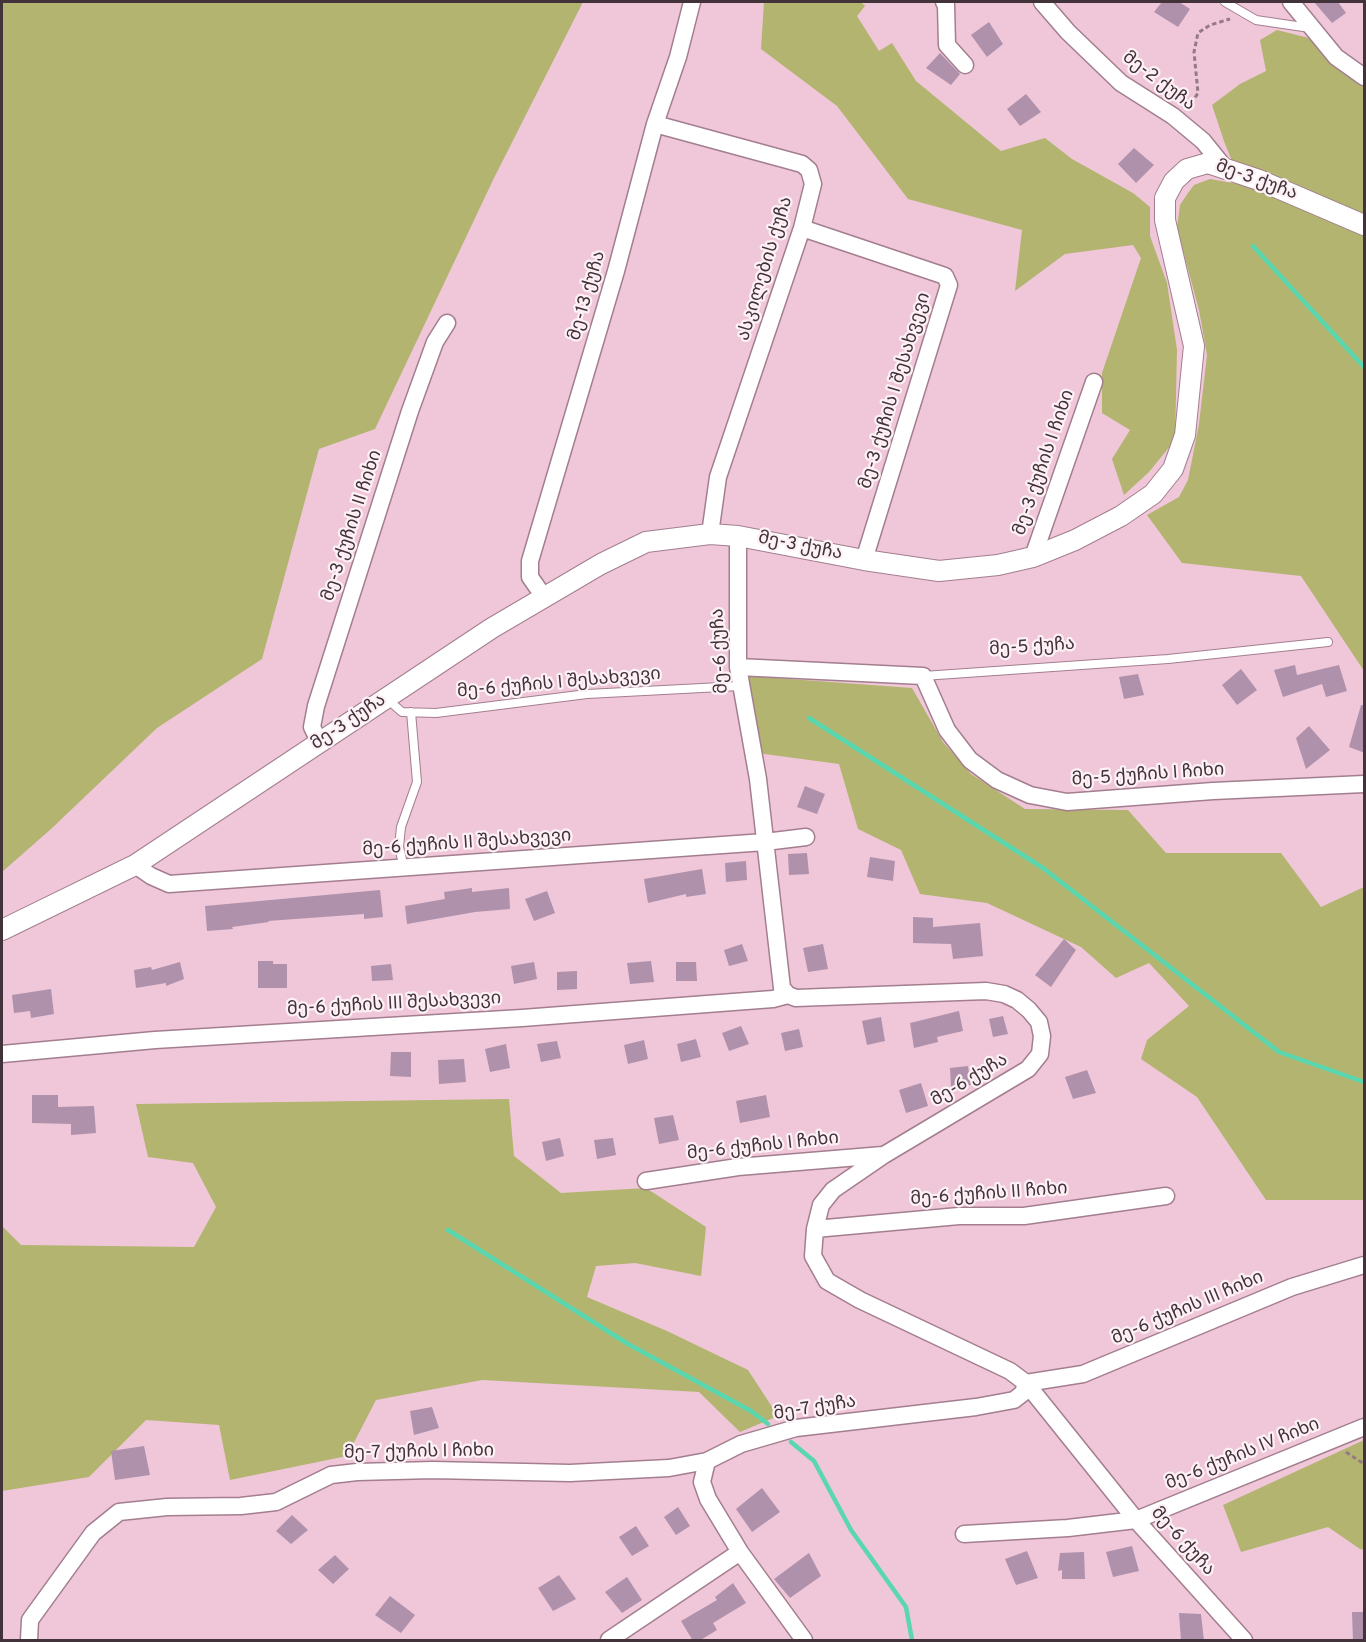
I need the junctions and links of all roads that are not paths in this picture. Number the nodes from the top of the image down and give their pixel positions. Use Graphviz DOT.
graph roads {
  1 [pos="692,2"];
  2 [pos="944,2"];
  3 [pos="1042,2"];
  4 [pos="1224,2"];
  5 [pos="1291,2"];
  6 [pos="1314,28"];
  7 [pos="965,65"];
  8 [pos="1365,77"];
  9 [pos="655,124"];
  10 [pos="1224,167"];
  11 [pos="1365,225"];
  12 [pos="802,228"];
  13 [pos="447,323"];
  14 [pos="1094,382"];
  15 [pos="710,534"];
  16 [pos="738,536"];
  17 [pos="1033,557"];
  18 [pos="864,560"];
  19 [pos="544,597"];
  20 [pos="1328,642"];
  21 [pos="738,667"];
  22 [pos="923,676"];
  23 [pos="740,686"];
  24 [pos="386,698"];
  25 [pos="411,712"];
  26 [pos="320,743"];
  27 [pos="1365,784"];
  28 [pos="806,837"];
  29 [pos="765,842"];
  30 [pos="135,865"];
  31 [pos="404,868"];
  32 [pos="2,930"];
  33 [pos="788,995"];
  34 [pos="2,1054"];
  35 [pos="884,1155"];
  36 [pos="646,1181"];
  37 [pos="1166,1196"];
  38 [pos="815,1229"];
  39 [pos="1365,1264"];
  40 [pos="1026,1383"];
  41 [pos="1365,1427"];
  42 [pos="707,1461"];
  43 [pos="1136,1520"];
  44 [pos="964,1534"];
  45 [pos="740,1552"];
  46 [pos="29,1641"];
  47 [pos="609,1641"];
  48 [pos="804,1641"];
  49 [pos="1244,1641"];
  1 -- 9 [label="street, მე-13 ქუჩა"];
  2 -- 7 [label="street"];
  3 -- 10 [label="street, მე-2 ქუჩა"];
  4 -- 6 [label="lane"];
  5 -- 6 [label="street"];
  6 -- 8 [label="street"];
  9 -- 12 [label="street, ასკილების ქუჩა"];
  9 -- 19 [label="street, მე-13 ქუჩა"];
  10 -- 11 [label="street, მე-3 ქუჩა"];
  10 -- 17 [label="street, მე-3 ქუჩა"];
  12 -- 15 [label="street, ასკილების ქუჩა"];
  12 -- 18 [label="street, მე-3 ქუჩის I შესახვევი"];
  13 -- 26 [label="street, მე-3 ქუჩის II ჩიხი"];
  14 -- 17 [label="street, მე-3 ქუჩის I ჩიხი"];
  15 -- 16 [label="street, მე-3 ქუჩა"];
  15 -- 19 [label="street, მე-3 ქუჩა"];
  16 -- 18 [label="street, მე-3 ქუჩა"];
  16 -- 21 [label="street, მე-6 ქუჩა"];
  17 -- 18 [label="street, მე-3 ქუჩა"];
  19 -- 24 [label="street, მე-3 ქუჩა"];
  20 -- 22 [label="lane, მე-5 ქუჩა"];
  21 -- 22 [label="street, მე-5 ქუჩა"];
  21 -- 23 [label="street, მე-6 ქუჩა"];
  22 -- 27 [label="street, მე-5 ქუჩის I ჩიხი"];
  23 -- 25 [label="lane, მე-6 ქუჩის I შესახვევი"];
  23 -- 29 [label="street, მე-6 ქუჩა"];
  24 -- 25 [label="lane"];
  24 -- 26 [label="street, მე-3 ქუჩა"];
  25 -- 31 [label="lane"];
  26 -- 30 [label="street, მე-3 ქუჩა"];
  28 -- 29 [label="street, მე-6 ქუჩის II შესახვევი"];
  29 -- 31 [label="street, მე-6 ქუჩის II შესახვევი"];
  29 -- 33 [label="street, მე-6 ქუჩა"];
  30 -- 31 [label="street, მე-6 ქუჩის II შესახვევი"];
  30 -- 32 [label="street, მე-3 ქუჩა"];
  33 -- 34 [label="street, მე-6 ქუჩის III შესახვევი"];
  33 -- 35 [label="street, მე-6 ქუჩა"];
  35 -- 36 [label="street, მე-6 ქუჩის I ჩიხი"];
  35 -- 38 [label="street, მე-6 ქუჩა"];
  37 -- 38 [label="street, მე-6 ქუჩის II ჩიხი"];
  38 -- 40 [label="street, მე-6 ქუჩა"];
  39 -- 40 [label="street, მე-6 ქუჩის III ჩიხი"];
  40 -- 42 [label="street, მე-7 ქუჩა"];
  40 -- 43 [label="street, მე-6 ქუჩა"];
  41 -- 43 [label="street, მე-6 ქუჩის IV ჩიხი"];
  42 -- 45 [label="street"];
  42 -- 46 [label="street, მე-7 ქუჩის I ჩიხი"];
  43 -- 44 [label="street, მე-6 ქუჩის IV ჩიხი"];
  43 -- 49 [label="street, მე-6 ქუჩა"];
  45 -- 47 [label="street"];
  45 -- 48 [label="street"];
}
